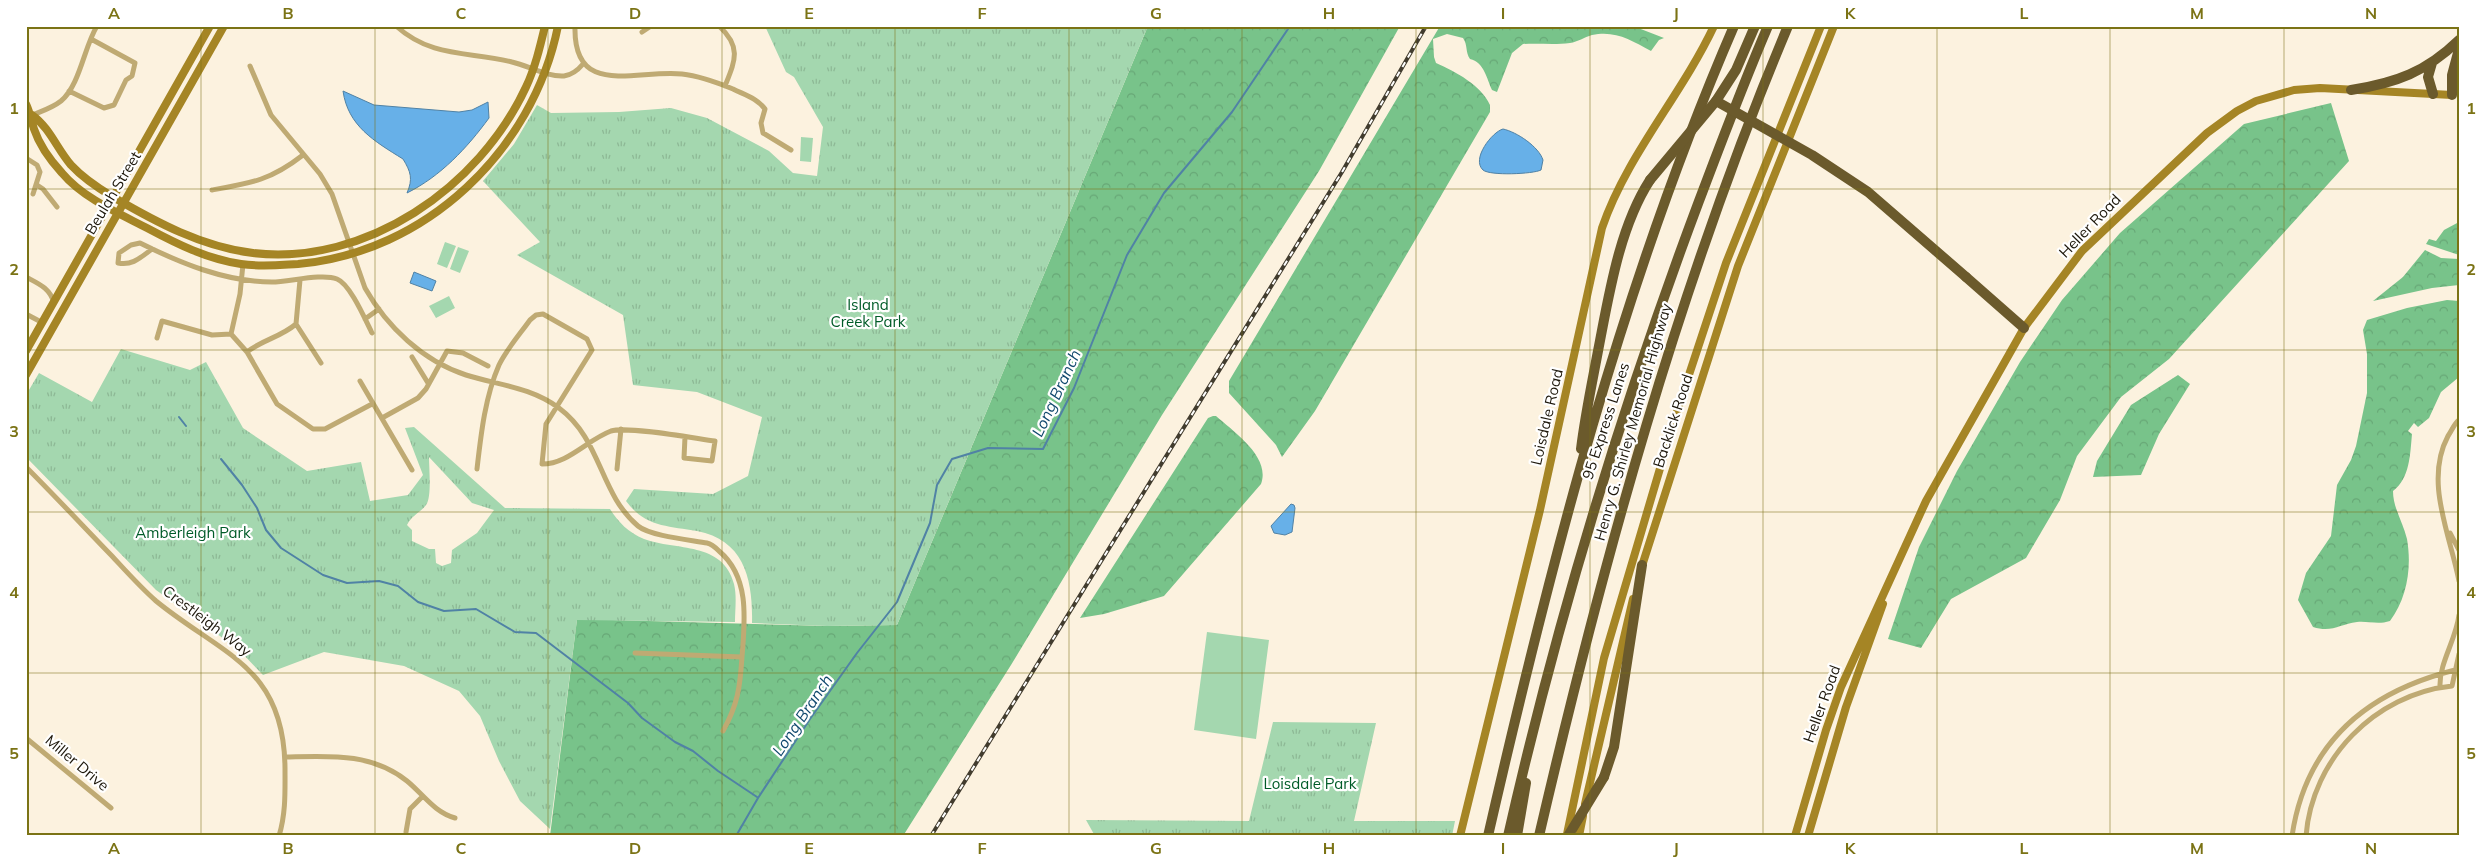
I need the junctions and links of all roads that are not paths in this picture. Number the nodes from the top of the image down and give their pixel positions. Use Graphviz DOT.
graph roads {
  1 [pos="97,26"];
  2 [pos="210,26"];
  3 [pos="224,26"];
  4 [pos="396,26"];
  5 [pos="545,26"];
  6 [pos="558,26"];
  7 [pos="575,26"];
  8 [pos="651,26"];
  9 [pos="720,26"];
  10 [pos="1714,26"];
  11 [pos="1734,26"];
  12 [pos="1755,26"];
  13 [pos="1768,26"];
  14 [pos="1788,26"];
  15 [pos="1821,26"];
  16 [pos="1834,26"];
  17 [pos="642,32"];
  18 [pos="91,39"];
  19 [pos="2459,40"];
  20 [pos="2459,49"];
  21 [pos="583,64"];
  22 [pos="2432,64"];
  23 [pos="250,66"];
  24 [pos="534,68"];
  25 [pos="544,71"];
  26 [pos="725,86"];
  27 [pos="2351,90"];
  28 [pos="69,91"];
  29 [pos="2432,94"];
  30 [pos="2455,95"];
  31 [pos="1716,101"];
  32 [pos="26,104"];
  33 [pos="29,117"];
  34 [pos="791,150"];
  35 [pos="303,155"];
  36 [pos="26,158"];
  37 [pos="37,185"];
  38 [pos="212,190"];
  39 [pos="33,194"];
  40 [pos="113,197"];
  41 [pos="124,203"];
  42 [pos="108,207"];
  43 [pos="57,208"];
  44 [pos="118,213"];
  45 [pos="349,243"];
  46 [pos="152,250"];
  47 [pos="354,254"];
  48 [pos="243,264"];
  49 [pos="26,277"];
  50 [pos="242,280"];
  51 [pos="300,280"];
  52 [pos="54,303"];
  53 [pos="379,309"];
  54 [pos="26,314"];
  55 [pos="364,319"];
  56 [pos="43,323"];
  57 [pos="296,324"];
  58 [pos="2024,328"];
  59 [pos="372,333"];
  60 [pos="231,334"];
  61 [pos="157,338"];
  62 [pos="26,352"];
  63 [pos="248,352"];
  64 [pos="412,357"];
  65 [pos="321,362"];
  66 [pos="440,364"];
  67 [pos="488,366"];
  68 [pos="26,375"];
  69 [pos="360,381"];
  70 [pos="493,381"];
  71 [pos="428,383"];
  72 [pos="372,404"];
  73 [pos="558,407"];
  74 [pos="382,418"];
  75 [pos="2459,420"];
  76 [pos="621,429"];
  77 [pos="685,437"];
  78 [pos="590,443"];
  79 [pos="26,467"];
  80 [pos="477,469"];
  81 [pos="617,469"];
  82 [pos="412,470"];
  83 [pos="1578,478"];
  84 [pos="2447,529"];
  85 [pos="2459,550"];
  86 [pos="1642,565"];
  87 [pos="2459,580"];
  88 [pos="1888,586"];
  89 [pos="2459,615"];
  90 [pos="635,653"];
  91 [pos="2459,654"];
  92 [pos="742,657"];
  93 [pos="2455,670"];
  94 [pos="2439,674"];
  95 [pos="1546,679"];
  96 [pos="2440,687"];
  97 [pos="723,732"];
  98 [pos="26,738"];
  99 [pos="285,757"];
  100 [pos="423,796"];
  101 [pos="111,808"];
  102 [pos="455,818"];
  103 [pos="406,832"];
  104 [pos="279,836"];
  105 [pos="1460,836"];
  106 [pos="1488,836"];
  107 [pos="1508,836"];
  108 [pos="1518,836"];
  109 [pos="1538,836"];
  110 [pos="1567,836"];
  111 [pos="1579,836"];
  112 [pos="1795,836"];
  113 [pos="1810,836"];
  114 [pos="2292,836"];
  115 [pos="2306,836"];
  1 -- 18 [label="street"];
  2 -- 40 [label="main road, Beulah Street"];
  3 -- 41 [label="main road, Beulah Street"];
  4 -- 24 [label="street"];
  5 -- 24 [label="main road"];
  6 -- 25 [label="main road"];
  7 -- 21 [label="street"];
  8 -- 17 [label="street"];
  9 -- 26 [label="street"];
  10 -- 105 [label="main road, Loisdale Road"];
  11 -- 83 [label="highway"];
  12 -- 31 [label="highway"];
  13 -- 95 [label="highway, 95 Express Lanes"];
  14 -- 109 [label="highway, Henry G. Shirley Memorial Highway"];
  15 -- 110 [label="main road, Backlick Road"];
  16 -- 86 [label="main road, Backlick Road"];
  18 -- 28 [label="street"];
  18 -- 28 [label="street"];
  19 -- 22 [label="highway"];
  20 -- 30 [label="highway"];
  21 -- 25 [label="street"];
  21 -- 26 [label="street"];
  22 -- 27 [label="highway"];
  22 -- 29 [label="highway"];
  23 -- 35 [label="street"];
  24 -- 25 [label="street"];
  24 -- 45 [label="main road"];
  25 -- 47 [label="main road"];
  26 -- 34 [label="street"];
  27 -- 29 [label="main road, Heller Road"];
  27 -- 58 [label="main road, Heller Road"];
  28 -- 33 [label="street"];
  29 -- 30 [label="main road, Heller Road"];
  31 -- 58 [label="highway, bridge"];
  31 -- 83 [label="highway, bridge"];
  32 -- 33 [label="main road"];
  33 -- 40 [label="main road"];
  33 -- 42 [label="main road"];
  35 -- 38 [label="street"];
  35 -- 45 [label="street"];
  36 -- 37 [label="street"];
  37 -- 39 [label="street"];
  37 -- 43 [label="street"];
  40 -- 41 [label="main road"];
  40 -- 42 [label="main road, Beulah Street"];
  41 -- 44 [label="main road, Beulah Street"];
  41 -- 45 [label="main road"];
  42 -- 44 [label="main road"];
  42 -- 52 [label="main road, Beulah Street"];
  44 -- 48 [label="main road"];
  44 -- 68 [label="main road, Beulah Street"];
  45 -- 47 [label="street"];
  46 -- 46 [label="street"];
  46 -- 50 [label="street"];
  47 -- 48 [label="main road"];
  47 -- 53 [label="street"];
  48 -- 50 [label="street"];
  49 -- 52 [label="street"];
  50 -- 51 [label="street"];
  50 -- 60 [label="street"];
  51 -- 55 [label="street"];
  51 -- 57 [label="street"];
  52 -- 56 [label="main road, Beulah Street"];
  53 -- 55 [label="street"];
  53 -- 66 [label="street"];
  54 -- 56 [label="street"];
  55 -- 59 [label="street"];
  56 -- 62 [label="main road, Beulah Street"];
  57 -- 63 [label="street"];
  57 -- 65 [label="street"];
  58 -- 88 [label="main road, Heller Road"];
  60 -- 61 [label="street"];
  60 -- 63 [label="street"];
  63 -- 72 [label="street"];
  64 -- 71 [label="street"];
  66 -- 67 [label="street"];
  66 -- 70 [label="street"];
  66 -- 71 [label="street"];
  69 -- 72 [label="street"];
  70 -- 73 [label="street"];
  70 -- 73 [label="street"];
  70 -- 80 [label="street"];
  71 -- 74 [label="street"];
  72 -- 74 [label="street"];
  73 -- 78 [label="street"];
  73 -- 78 [label="street"];
  74 -- 82 [label="street"];
  75 -- 84 [label="street"];
  76 -- 77 [label="street"];
  76 -- 78 [label="street"];
  76 -- 81 [label="street"];
  77 -- 77 [label="street"];
  78 -- 92 [label="street"];
  79 -- 99 [label="street, Crestleigh Way"];
  83 -- 106 [label="highway"];
  84 -- 85 [label="street"];
  84 -- 87 [label="street"];
  86 -- 110 [label="highway, bridge"];
  86 -- 111 [label="main road, Backlick Road"];
  88 -- 112 [label="main road, Heller Road"];
  88 -- 113 [label="main road, Heller Road"];
  89 -- 94 [label="street"];
  90 -- 92 [label="street"];
  91 -- 93 [label="street"];
  92 -- 97 [label="street"];
  93 -- 94 [label="street"];
  93 -- 96 [label="street"];
  94 -- 96 [label="street"];
  94 -- 114 [label="street"];
  95 -- 107 [label="highway, 95 Express Lanes"];
  95 -- 108 [label="highway"];
  96 -- 115 [label="street"];
  98 -- 101 [label="street, Miller Drive"];
  99 -- 100 [label="street"];
  99 -- 104 [label="street, Crestleigh Way"];
  100 -- 102 [label="street"];
  100 -- 103 [label="street"];
}
